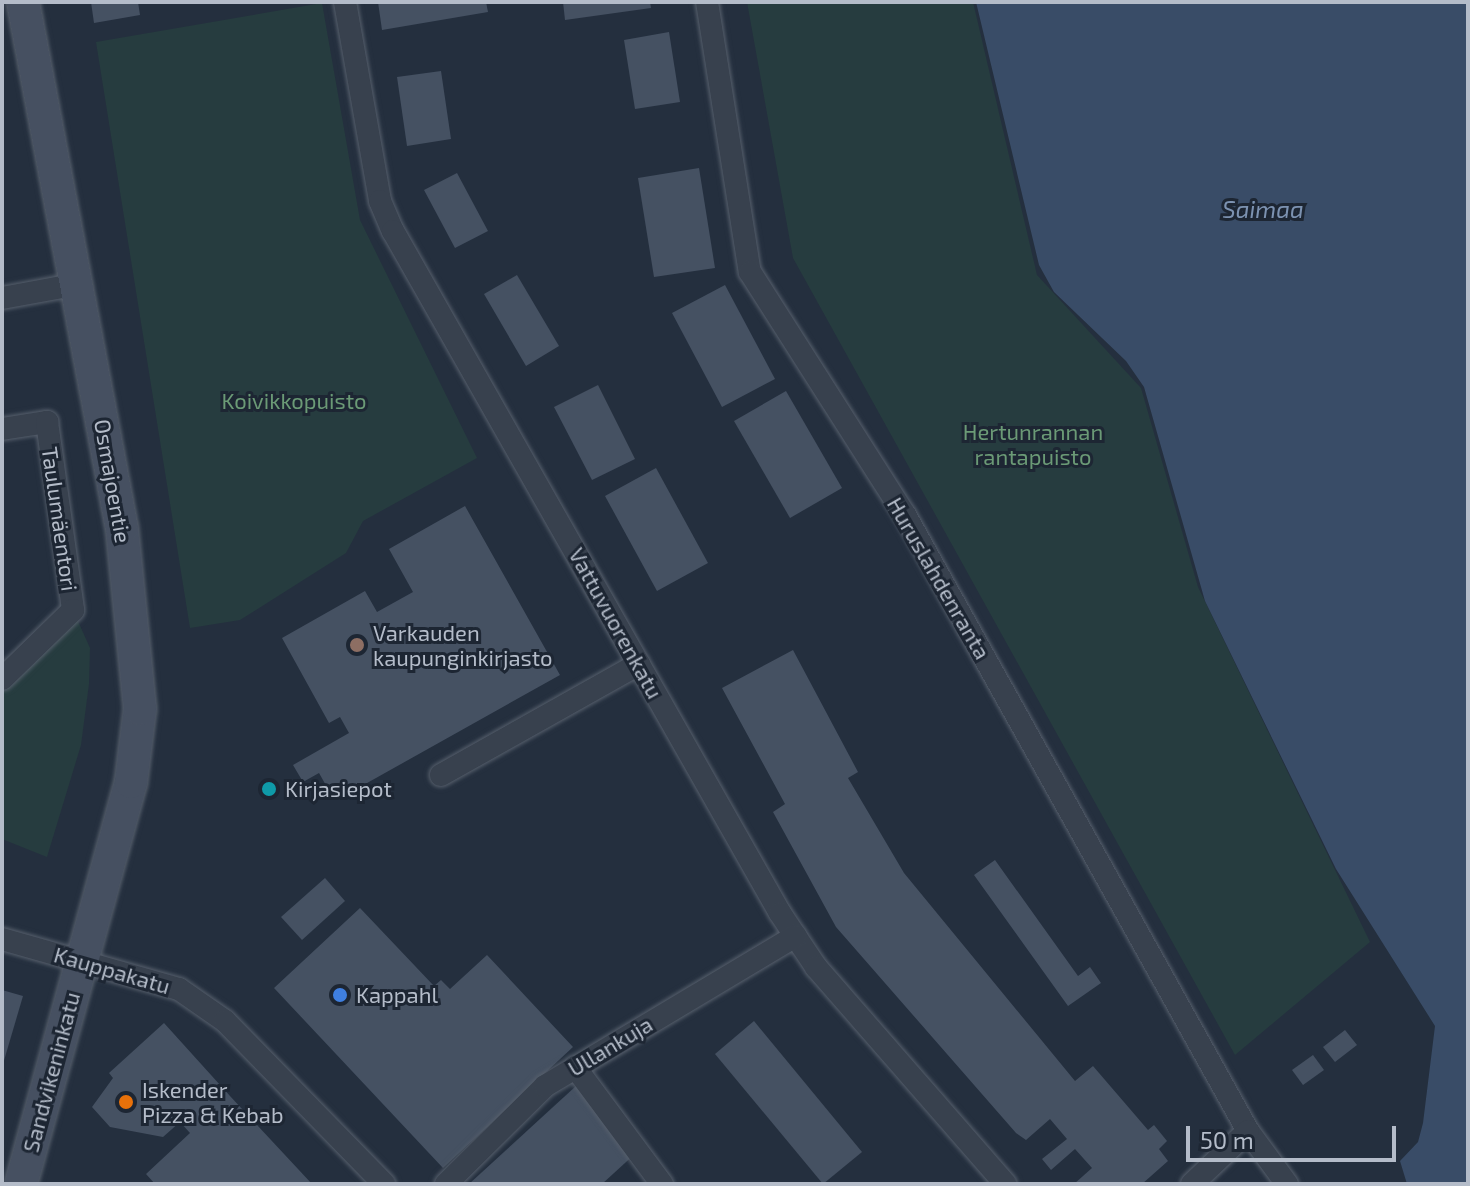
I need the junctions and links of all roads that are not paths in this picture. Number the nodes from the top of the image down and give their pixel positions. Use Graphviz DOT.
graph roads {
  1 [pos="23,2"];
  2 [pos="345,2"];
  3 [pos="707,2"];
  4 [pos="78,284"];
  5 [pos="2,298"];
  6 [pos="2,429"];
  7 [pos="639,664"];
  8 [pos="2,679"];
  9 [pos="441,775"];
  10 [pos="796,936"];
  11 [pos="2,939"];
  12 [pos="82,959"];
  13 [pos="575,1067"];
  14 [pos="1248,1131"];
  15 [pos="21,1184"];
  16 [pos="384,1184"];
  17 [pos="446,1184"];
  18 [pos="662,1184"];
  19 [pos="1005,1184"];
  20 [pos="1192,1184"];
  21 [pos="1287,1184"];
  1 -- 4 [label="street, Osmajoentie"];
  2 -- 7 [label="street, Vattuvuorenkatu"];
  3 -- 14 [label="street, Huruslahdenranta"];
  4 -- 5 [label="street"];
  4 -- 12 [label="street, Osmajoentie"];
  6 -- 8 [label="street, Taulumäentori"];
  7 -- 9 [label="street"];
  7 -- 10 [label="street, Vattuvuorenkatu"];
  10 -- 13 [label="street, Ullankuja"];
  10 -- 19 [label="street, Vattuvuorenkatu"];
  11 -- 12 [label="street, Kauppakatu"];
  12 -- 15 [label="street, Sandvikeninkatu"];
  12 -- 16 [label="street, Kauppakatu"];
  13 -- 17 [label="street, Ullankuja"];
  13 -- 18 [label="street"];
  14 -- 20 [label="street"];
  14 -- 21 [label="street, Huruslahdenranta"];
}
